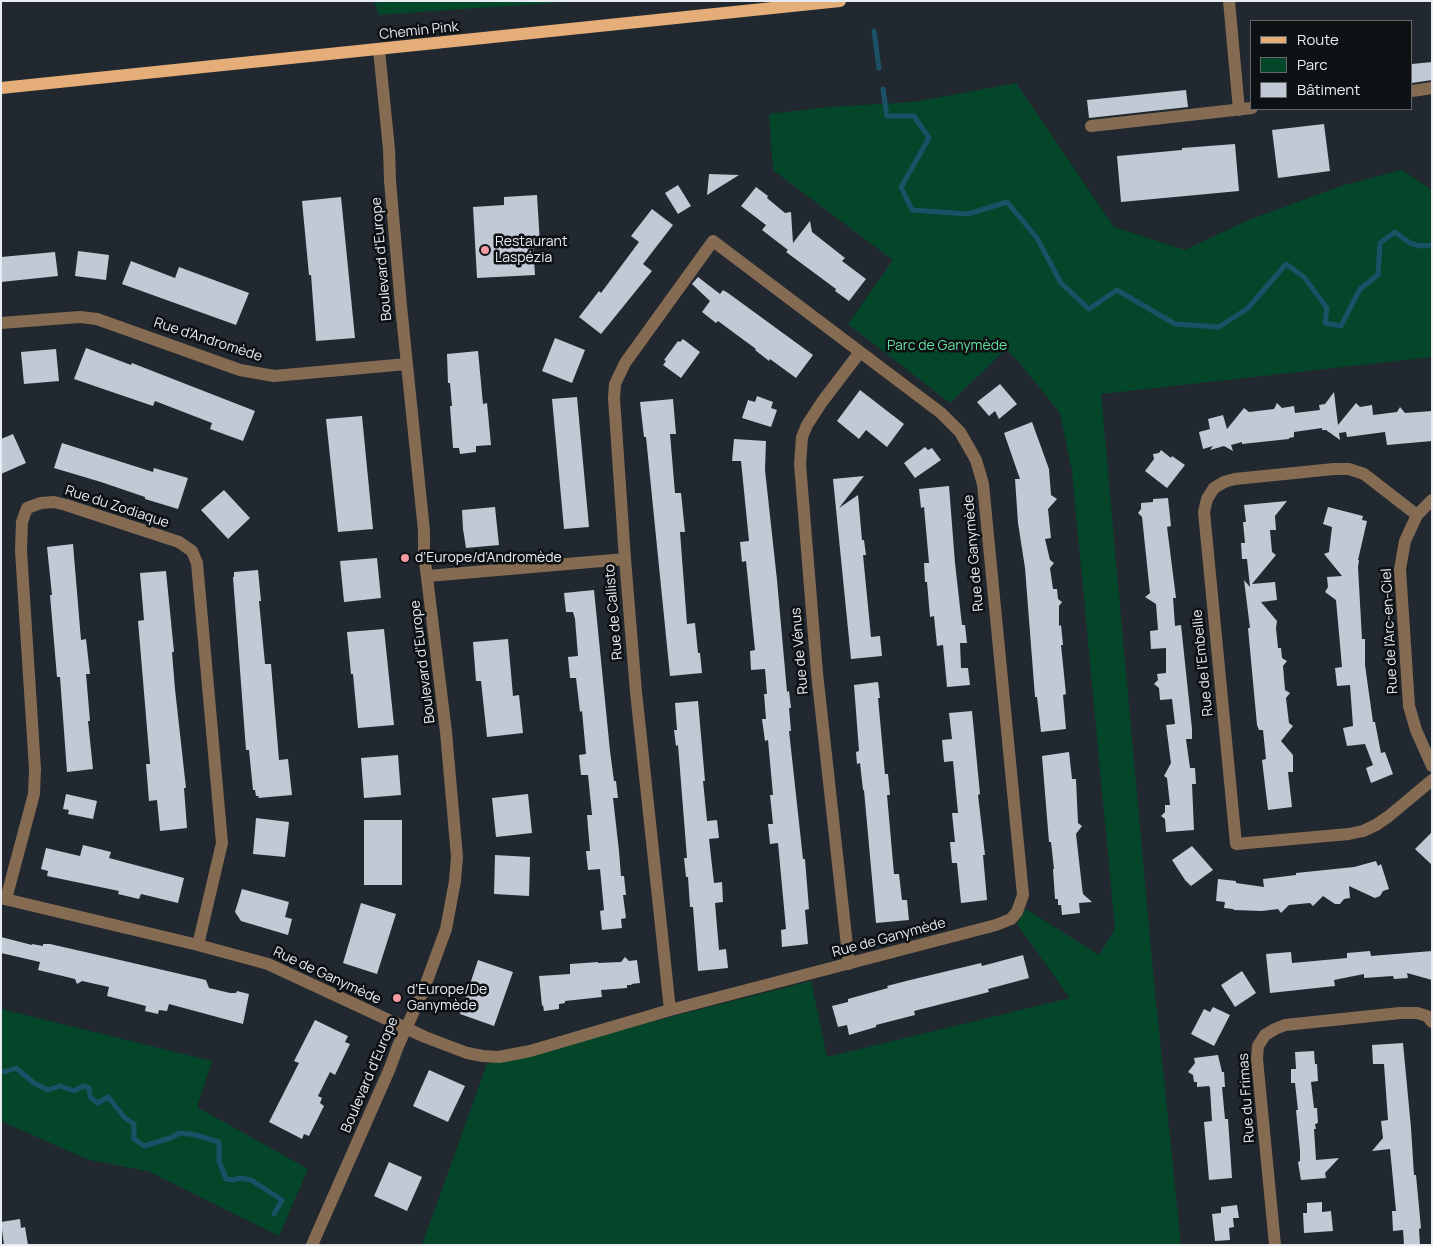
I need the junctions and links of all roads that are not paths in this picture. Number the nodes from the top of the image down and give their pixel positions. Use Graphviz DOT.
graph roads {
  1 [pos="840,1"];
  2 [pos="1229,1"];
  3 [pos="380,50"];
  4 [pos="1,88"];
  5 [pos="1432,88"];
  6 [pos="1413,90"];
  7 [pos="1245,109"];
  8 [pos="1091,126"];
  9 [pos="714,241"];
  10 [pos="1,323"];
  11 [pos="860,352"];
  12 [pos="407,364"];
  13 [pos="1432,500"];
  14 [pos="1417,515"];
  15 [pos="625,559"];
  16 [pos="428,576"];
  17 [pos="1432,766"];
  18 [pos="1432,780"];
  19 [pos="4,898"];
  20 [pos="198,945"];
  21 [pos="848,964"];
  22 [pos="670,1010"];
  23 [pos="1432,1022"];
  24 [pos="406,1028"];
  25 [pos="312,1245"];
  26 [pos="1275,1245"];
  1 -- 3 [label="main road, Chemin Pink"];
  2 -- 7 [label="street"];
  3 -- 4 [label="main road, Chemin Pink"];
  3 -- 12 [label="street, Boulevard d'Europe"];
  5 -- 6 [label="street"];
  7 -- 8 [label="street"];
  9 -- 11 [label="street, Rue de Ganymède"];
  9 -- 15 [label="street, Rue de Callisto"];
  10 -- 12 [label="street, Rue d'Andromède"];
  11 -- 21 [label="street, Rue de Vénus"];
  11 -- 21 [label="street, Rue de Ganymède"];
  12 -- 16 [label="street, Boulevard d'Europe"];
  13 -- 14 [label="street, Rue de l'Arc-en-Ciel"];
  14 -- 17 [label="street, Rue de l'Arc-en-Ciel"];
  14 -- 18 [label="street, Rue de l'Embellie"];
  15 -- 16 [label="street"];
  15 -- 22 [label="street, Rue de Callisto"];
  16 -- 24 [label="street, Boulevard d'Europe"];
  19 -- 20 [label="street, Rue de Ganymède"];
  19 -- 20 [label="street, Rue du Zodiaque"];
  20 -- 24 [label="street, Rue de Ganymède"];
  21 -- 22 [label="street, Rue de Ganymède"];
  22 -- 24 [label="street, Rue de Ganymède"];
  23 -- 26 [label="street, Rue du Frimas"];
  24 -- 25 [label="street, Boulevard d'Europe"];
}
